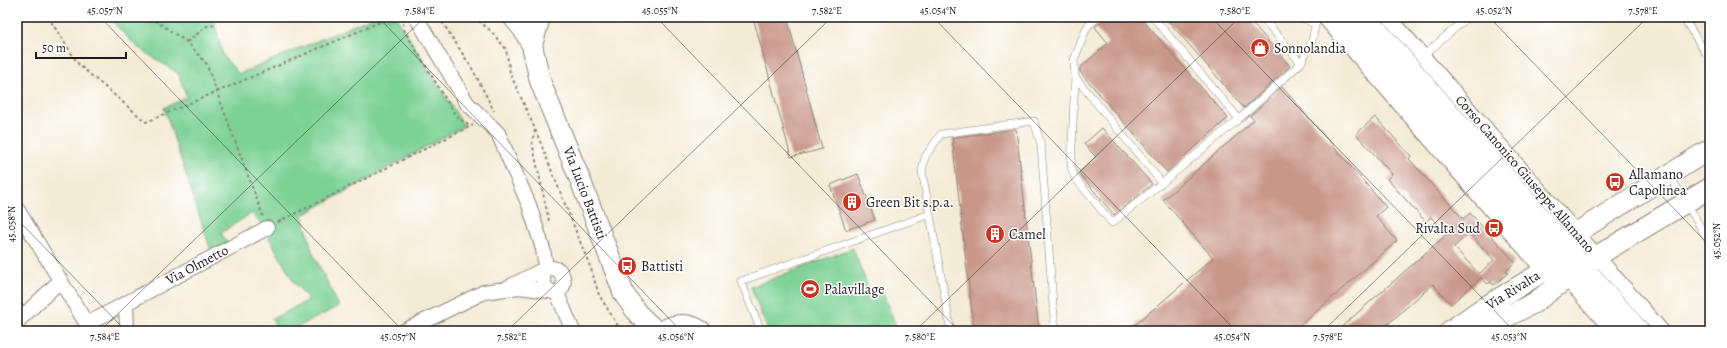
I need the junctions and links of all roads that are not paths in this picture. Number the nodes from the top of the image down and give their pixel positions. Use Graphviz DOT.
graph roads {
  1 [pos="416,17"];
  2 [pos="513,17"];
  3 [pos="540,17"];
  4 [pos="1098,17"];
  5 [pos="1153,17"];
  6 [pos="1262,17"];
  7 [pos="1300,17"];
  8 [pos="1343,17"];
  9 [pos="1366,17"];
  10 [pos="1389,17"];
  11 [pos="1468,17"];
  12 [pos="1683,17"];
  13 [pos="1319,19"];
  14 [pos="532,46"];
  15 [pos="1710,49"];
  16 [pos="1423,56"];
  17 [pos="1301,63"];
  18 [pos="1075,77"];
  19 [pos="1239,118"];
  20 [pos="1710,149"];
  21 [pos="1669,174"];
  22 [pos="1162,183"];
  23 [pos="1710,188"];
  24 [pos="1686,202"];
  25 [pos="17,209"];
  26 [pos="930,214"];
  27 [pos="267,228"];
  28 [pos="1710,243"];
  29 [pos="1559,252"];
  30 [pos="1583,267"];
  31 [pos="546,268"];
  32 [pos="61,280"];
  33 [pos="507,288"];
  34 [pos="553,292"];
  35 [pos="126,303"];
  36 [pos="17,322"];
  37 [pos="89,327"];
  38 [pos="127,331"];
  39 [pos="404,331"];
  40 [pos="573,331"];
  41 [pos="656,331"];
  42 [pos="663,331"];
  43 [pos="701,331"];
  44 [pos="761,331"];
  45 [pos="951,331"];
  46 [pos="1055,331"];
  47 [pos="1450,331"];
  48 [pos="1462,331"];
  49 [pos="1617,331"];
  50 [pos="1639,331"];
  51 [pos="1662,331"];
  1 -- 31 [label="street"];
  2 -- 14 [label="street, Via Lucio Battisti"];
  3 -- 14 [label="street, Via Lucio Battisti"];
  4 -- 18 [label="lane"];
  5 -- 19 [label="lane"];
  6 -- 17 [label="lane"];
  7 -- 13 [label="lane"];
  8 -- 29 [label="street, Corso Canonico Giuseppe Allamano"];
  9 -- 29 [label="street, Corso Canonico Giuseppe Allamano"];
  10 -- 16 [label="street, Corso Canonico Giuseppe Allamano"];
  11 -- 16 [label="lane"];
  12 -- 15 [label="lane"];
  13 -- 17 [label="lane"];
  13 -- 29 [label="street, Corso Canonico Giuseppe Allamano"];
  14 -- 41 [label="street, Via Lucio Battisti"];
  16 -- 29 [label="street, Corso Canonico Giuseppe Allamano"];
  17 -- 19 [label="lane"];
  18 -- 22 [label="lane"];
  18 -- 22 [label="lane"];
  19 -- 22 [label="lane"];
  20 -- 21 [label="street, Via Rivalta"];
  21 -- 24 [label="lane"];
  21 -- 29 [label="street, Via Rivalta"];
  23 -- 24 [label="street, Via Rivalta"];
  24 -- 28 [label="lane"];
  24 -- 30 [label="street, Via Rivalta"];
  25 -- 32 [label="street"];
  26 -- 44 [label="lane"];
  26 -- 45 [label="lane"];
  26 -- 46 [label="lane"];
  27 -- 35 [label="street, Via Olmetto"];
  29 -- 30 [label="street, Corso Canonico Giuseppe Allamano"];
  29 -- 30 [label="street, Corso Canonico Giuseppe Allamano"];
  29 -- 47 [label="street, Via Rivalta"];
  30 -- 48 [label="street, Via Rivalta"];
  30 -- 49 [label="street, Corso Canonico Giuseppe Allamano"];
  30 -- 50 [label="street, Corso Canonico Giuseppe Allamano"];
  30 -- 51 [label="street, Corso Canonico Giuseppe Allamano"];
  31 -- 33 [label="street"];
  31 -- 34 [label="street"];
  31 -- 34 [label="street"];
  32 -- 36 [label="street"];
  32 -- 37 [label="street"];
  33 -- 34 [label="street"];
  33 -- 39 [label="street"];
  34 -- 40 [label="street"];
  35 -- 37 [label="street, Via Olmetto"];
  35 -- 38 [label="street"];
  42 -- 43 [label="street"];
}
